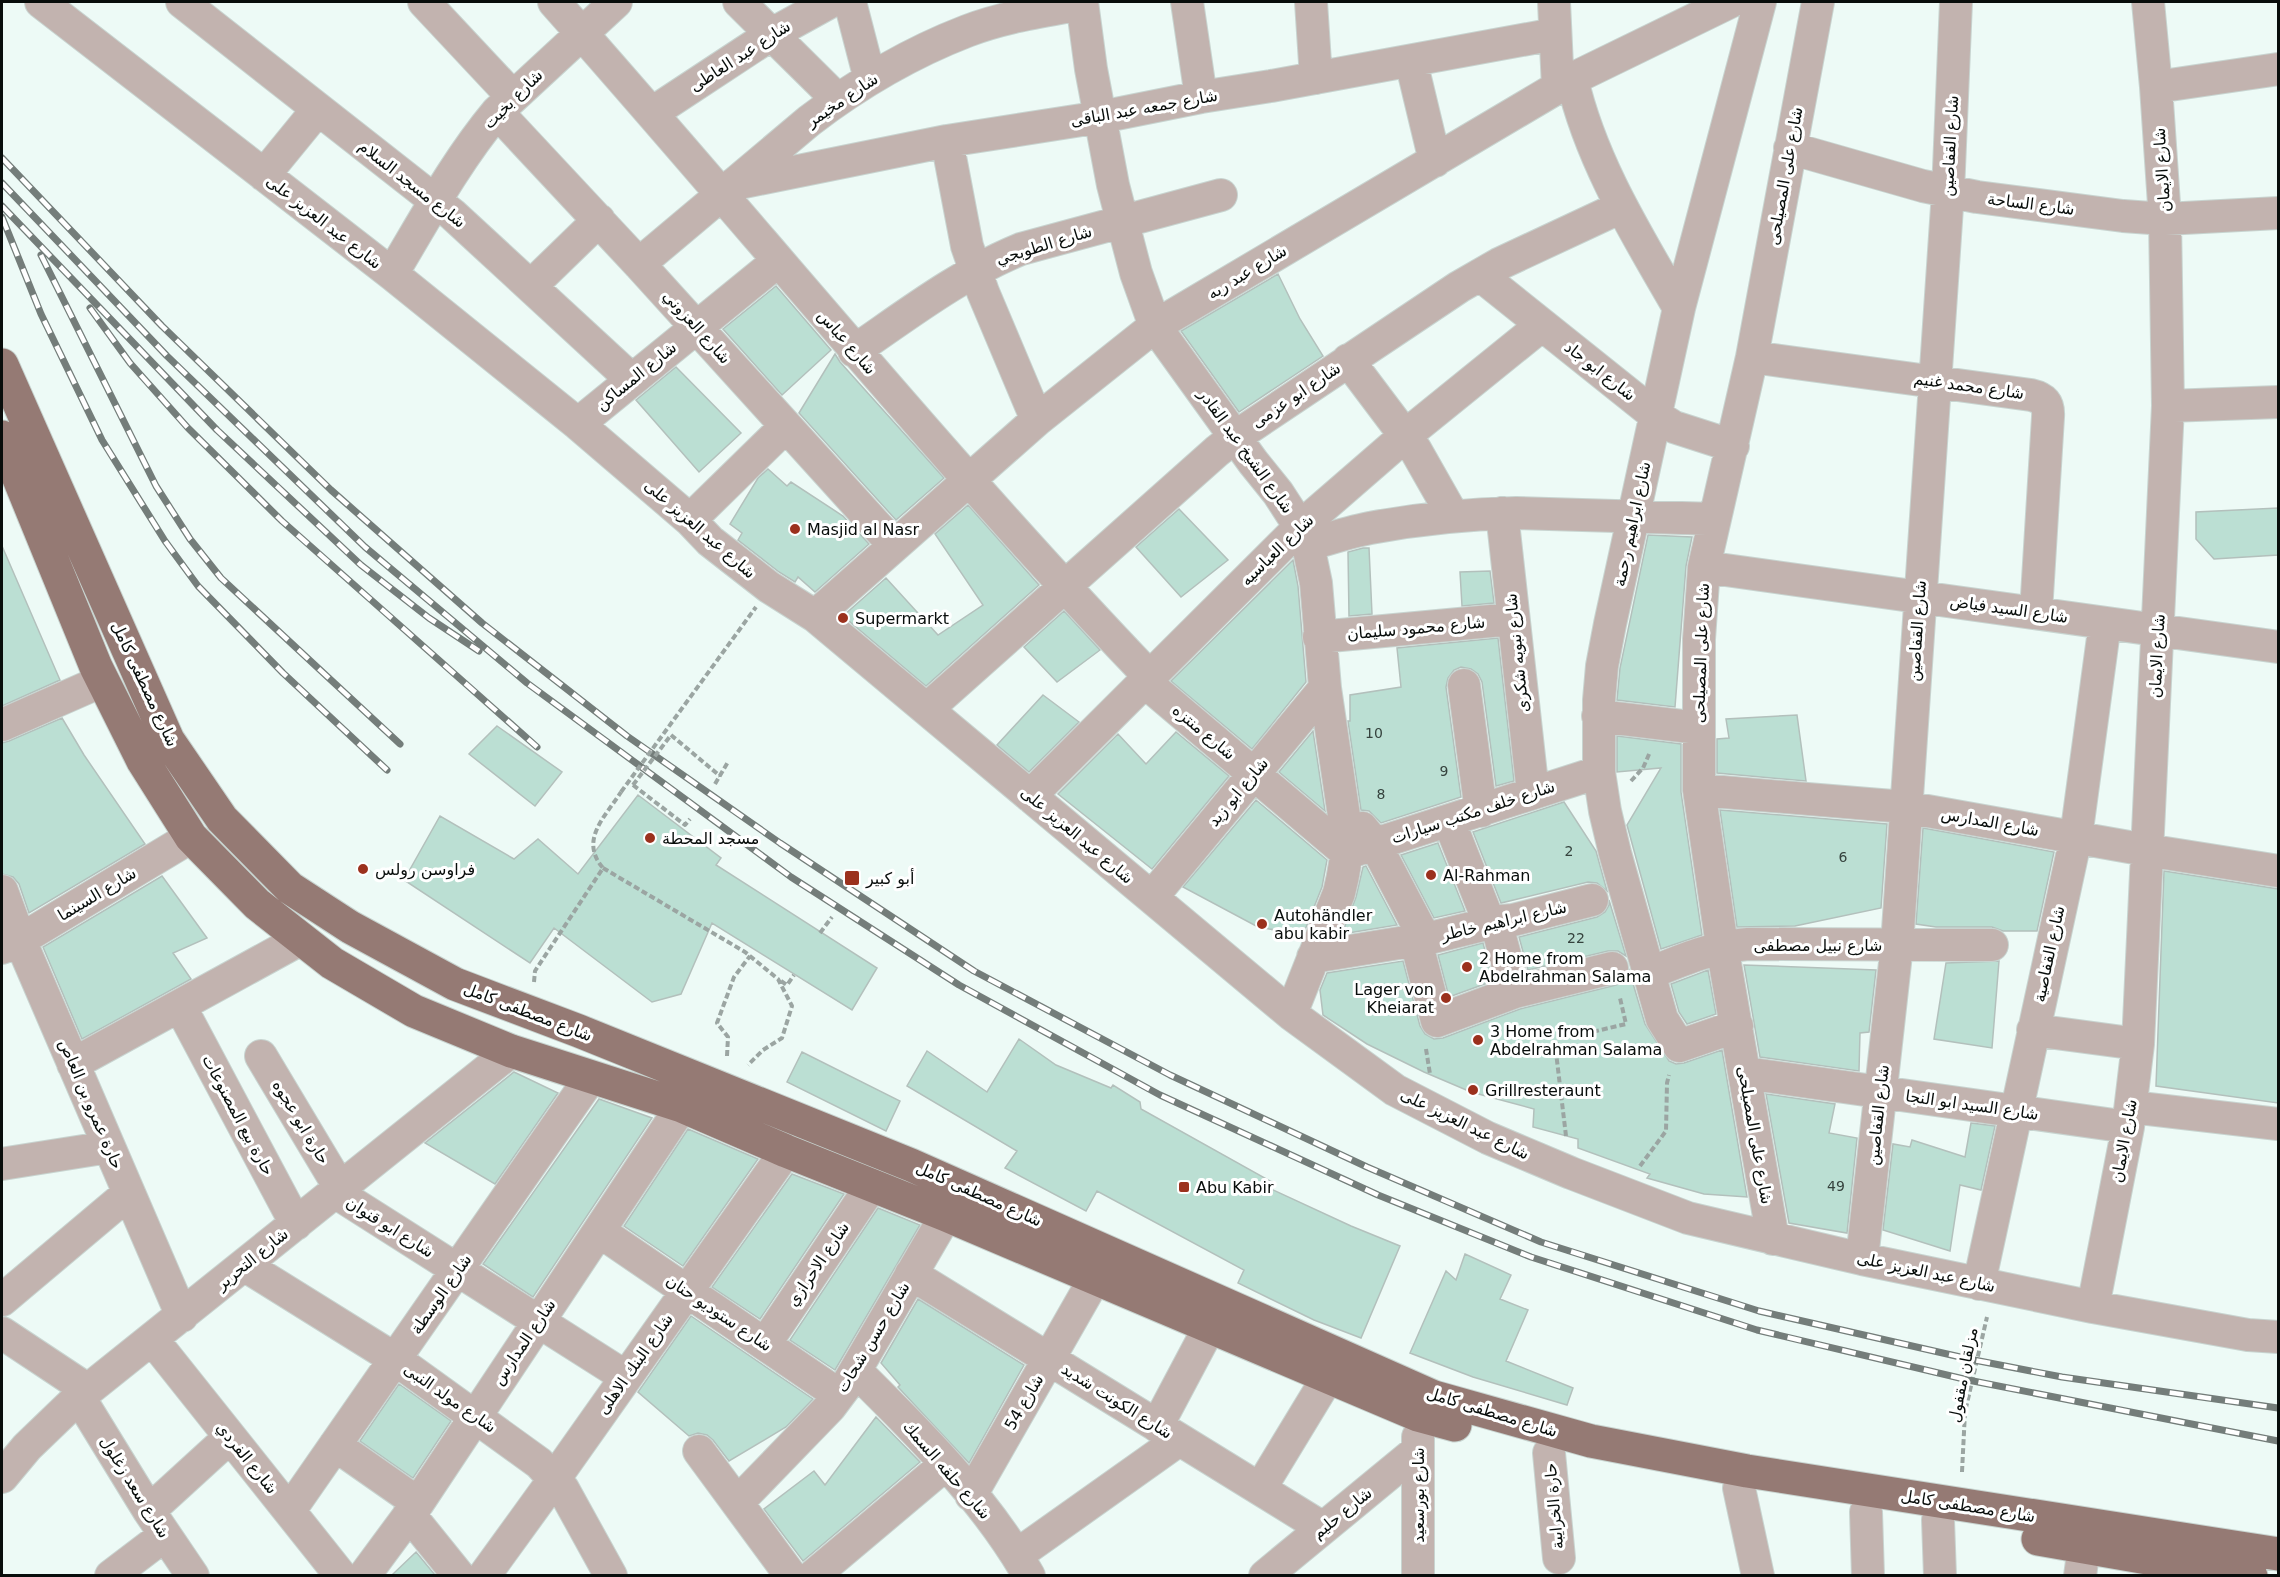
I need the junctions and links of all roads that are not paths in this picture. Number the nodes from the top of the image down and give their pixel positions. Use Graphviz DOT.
graph roads {
  1 [pos="41,2"];
  2 [pos="182,2"];
  3 [pos="424,2"];
  4 [pos="554,2"];
  5 [pos="616,2"];
  6 [pos="739,2"];
  7 [pos="830,2"];
  8 [pos="850,2"];
  9 [pos="1187,2"];
  10 [pos="1311,2"];
  11 [pos="1554,2"];
  12 [pos="1760,2"];
  13 [pos="1818,2"];
  14 [pos="1956,2"];
  15 [pos="2148,2"];
  16 [pos="1082,3"];
  17 [pos="1713,5"];
  18 [pos="975,15"];
  19 [pos="582,33"];
  20 [pos="772,34"];
  21 [pos="1556,34"];
  22 [pos="1412,61"];
  23 [pos="2278,69"];
  24 [pos="1317,78"];
  25 [pos="870,79"];
  26 [pos="1565,84"];
  27 [pos="2157,87"];
  28 [pos="1201,97"];
  29 [pos="837,99"];
  30 [pos="505,104"];
  31 [pos="318,109"];
  32 [pos="652,113"];
  33 [pos="1101,117"];
  34 [pos="947,141"];
  35 [pos="1790,148"];
  36 [pos="1435,160"];
  37 [pos="264,175"];
  38 [pos="728,189"];
  39 [pos="1947,192"];
  40 [pos="1221,195"];
  41 [pos="436,201"];
  42 [pos="1621,207"];
  43 [pos="2278,213"];
  44 [pos="2165,219"];
  45 [pos="599,220"];
  46 [pos="1122,222"];
  47 [pos="778,261"];
  48 [pos="639,264"];
  49 [pos="975,270"];
  50 [pos="392,274"];
  51 [pos="1480,275"];
  52 [pos="531,286"];
  53 [pos="1679,308"];
  54 [pos="1542,325"];
  55 [pos="1155,326"];
  56 [pos="697,328"];
  57 [pos="854,351"];
  58 [pos="1752,357"];
  59 [pos="1348,360"];
  60 [pos="2,365"];
  61 [pos="632,380"];
  62 [pos="1935,382"];
  63 [pos="2278,402"];
  64 [pos="2168,406"];
  65 [pos="1655,415"];
  66 [pos="1037,420"];
  67 [pos="578,424"];
  68 [pos="786,426"];
  69 [pos="1406,435"];
  70 [pos="2,437"];
  71 [pos="1235,437"];
  72 [pos="1733,446"];
  73 [pos="968,480"];
  74 [pos="1502,513"];
  75 [pos="1453,516"];
  76 [pos="1635,516"];
  77 [pos="1715,519"];
  78 [pos="690,520"];
  79 [pos="1304,536"];
  80 [pos="894,545"];
  81 [pos="1704,567"];
  82 [pos="1064,587"];
  83 [pos="1920,597"];
  84 [pos="2036,612"];
  85 [pos="815,616"];
  86 [pos="1513,619"];
  87 [pos="2105,622"];
  88 [pos="2159,630"];
  89 [pos="1319,637"];
  90 [pos="2278,647"];
  91 [pos="1146,678"];
  92 [pos="102,681"];
  93 [pos="1464,685"];
  94 [pos="1325,688"];
  95 [pos="927,709"];
  96 [pos="1598,716"];
  97 [pos="2,725"];
  98 [pos="1699,728"];
  99 [pos="1254,774"];
  100 [pos="1601,782"];
  101 [pos="1699,790"];
  102 [pos="1533,793"];
  103 [pos="1030,796"];
  104 [pos="1905,807"];
  105 [pos="1481,811"];
  106 [pos="1449,821"];
  107 [pos="191,837"];
  108 [pos="2076,837"];
  109 [pos="1361,848"];
  110 [pos="2146,850"];
  111 [pos="2278,871"];
  112 [pos="2,891"];
  113 [pos="1152,897"];
  114 [pos="1592,900"];
  115 [pos="1492,922"];
  116 [pos="301,939"];
  117 [pos="1420,940"];
  118 [pos="11,944"];
  119 [pos="1898,945"];
  120 [pos="1992,945"];
  121 [pos="1722,946"];
  122 [pos="1313,957"];
  123 [pos="1612,968"];
  124 [pos="1648,974"];
  125 [pos="1515,992"];
  126 [pos="180,1005"];
  127 [pos="1291,1014"];
  128 [pos="1737,1026"];
  129 [pos="2033,1030"];
  130 [pos="2138,1044"];
  131 [pos="511,1051"];
  132 [pos="261,1056"];
  133 [pos="73,1064"];
  134 [pos="1745,1073"];
  135 [pos="591,1077"];
  136 [pos="1881,1092"];
  137 [pos="682,1106"];
  138 [pos="2016,1111"];
  139 [pos="2130,1117"];
  140 [pos="2278,1124"];
  141 [pos="109,1147"];
  142 [pos="786,1151"];
  143 [pos="2,1164"];
  144 [pos="872,1185"];
  145 [pos="338,1190"];
  146 [pos="129,1193"];
  147 [pos="946,1215"];
  148 [pos="296,1224"];
  149 [pos="599,1230"];
  150 [pos="1773,1239"];
  151 [pos="1862,1259"];
  152 [pos="244,1265"];
  153 [pos="457,1269"];
  154 [pos="911,1274"];
  155 [pos="1095,1278"];
  156 [pos="1986,1285"];
  157 [pos="687,1291"];
  158 [pos="2,1300"];
  159 [pos="2093,1307"];
  160 [pos="182,1316"];
  161 [pos="538,1321"];
  162 [pos="1210,1326"];
  163 [pos="2,1333"];
  164 [pos="2278,1337"];
  165 [pos="153,1340"];
  166 [pos="765,1344"];
  167 [pos="395,1359"];
  168 [pos="1049,1359"];
  169 [pos="626,1377"];
  170 [pos="1328,1377"];
  171 [pos="848,1383"];
  172 [pos="84,1394"];
  173 [pos="1418,1415"];
  174 [pos="475,1416"];
  175 [pos="1168,1432"];
  176 [pos="230,1437"];
  177 [pos="335,1445"];
  178 [pos="1418,1450"];
  179 [pos="699,1451"];
  180 [pos="1549,1453"];
  181 [pos="946,1464"];
  182 [pos="2,1477"];
  183 [pos="555,1478"];
  184 [pos="1738,1488"];
  185 [pos="1260,1489"];
  186 [pos="971,1495"];
  187 [pos="738,1502"];
  188 [pos="413,1509"];
  189 [pos="290,1510"];
  190 [pos="1866,1512"];
  191 [pos="1949,1512"];
  192 [pos="157,1523"];
  193 [pos="1323,1528"];
  194 [pos="2278,1554"];
  195 [pos="1559,1558"];
  196 [pos="2082,1561"];
  197 [pos="1023,1565"];
  198 [pos="111,1575"];
  199 [pos="193,1575"];
  200 [pos="341,1575"];
  201 [pos="364,1575"];
  202 [pos="459,1575"];
  203 [pos="483,1575"];
  204 [pos="611,1575"];
  205 [pos="791,1575"];
  206 [pos="813,1575"];
  207 [pos="1265,1575"];
  208 [pos="1418,1575"];
  209 [pos="1758,1575"];
  210 [pos="1868,1575"];
  211 [pos="1940,1575"];
  212 [pos="2250,1575"];
  1 -- 37 [label="street, شارع عبد العزيز على"];
  2 -- 31 [label="street, شارع مسجد السلام"];
  3 -- 30 [label="street, شارع العزوني"];
  4 -- 19 [label="street, شارع عباس"];
  5 -- 19 [label="street, شارع بخيت"];
  6 -- 20 [label="street"];
  7 -- 20 [label="street, شارع عبد العاطى"];
  8 -- 25 [label="street"];
  9 -- 28 [label="street"];
  10 -- 24 [label="street"];
  11 -- 21 [label="street"];
  12 -- 53 [label="street, شارع ابراهيم رحمة"];
  13 -- 35 [label="street, شارع على المصيلحى"];
  14 -- 39 [label="street, شارع القفاصين"];
  15 -- 27 [label="street, شارع الايمان"];
  16 -- 18 [label="street, شارع مخيمر"];
  16 -- 33 [label="street, شارع الشيخ عبد القادر"];
  17 -- 26 [label="street, شارع عبد ربه"];
  18 -- 25 [label="street, شارع مخيمر"];
  19 -- 30 [label="street, شارع بخيت"];
  19 -- 32 [label="street, شارع عباس"];
  20 -- 29 [label="street"];
  20 -- 32 [label="street, شارع عبد العاطى"];
  21 -- 22 [label="street, شارع جمعه عبد الباقى"];
  21 -- 26 [label="street"];
  22 -- 24 [label="street, شارع جمعه عبد الباقى"];
  22 -- 36 [label="street"];
  23 -- 27 [label="street"];
  24 -- 28 [label="street, شارع جمعه عبد الباقى"];
  25 -- 29 [label="street, شارع مخيمر"];
  26 -- 36 [label="street, شارع عبد ربه"];
  26 -- 42 [label="street"];
  27 -- 44 [label="street, شارع الايمان"];
  28 -- 33 [label="street, شارع جمعه عبد الباقى"];
  29 -- 38 [label="street, شارع مخيمر"];
  30 -- 41 [label="street, شارع بخيت"];
  30 -- 45 [label="street, شارع العزوني"];
  31 -- 37 [label="street"];
  31 -- 41 [label="street, شارع مسجد السلام"];
  32 -- 38 [label="street, شارع عباس"];
  33 -- 34 [label="street, شارع جمعه عبد الباقى"];
  33 -- 46 [label="street, شارع الشيخ عبد القادر"];
  34 -- 38 [label="street, شارع جمعه عبد الباقى"];
  34 -- 49 [label="street"];
  35 -- 39 [label="street, شارع الساحة"];
  35 -- 58 [label="street, شارع على المصيلحى"];
  36 -- 55 [label="street, شارع عبد ربه"];
  37 -- 50 [label="street, شارع عبد العزيز على"];
  38 -- 47 [label="street, شارع عباس"];
  38 -- 48 [label="street, شارع مخيمر"];
  39 -- 44 [label="street, شارع الساحة"];
  39 -- 62 [label="street, شارع القفاصين"];
  40 -- 46 [label="street, شارع الطوبجي"];
  41 -- 50 [label="street, شارع بخيت"];
  41 -- 52 [label="street, شارع مسجد السلام"];
  42 -- 51 [label="street, شارع ابو عزمى"];
  42 -- 53 [label="street"];
  43 -- 44 [label="street, شارع الساحة"];
  44 -- 64 [label="street, شارع الايمان"];
  45 -- 48 [label="street, شارع العزوني"];
  45 -- 52 [label="street"];
  46 -- 49 [label="street, شارع الطوبجي"];
  46 -- 55 [label="street, شارع الشيخ عبد القادر"];
  47 -- 56 [label="street, شارع المساكن"];
  47 -- 57 [label="street, شارع عباس"];
  48 -- 56 [label="street, شارع العزوني"];
  49 -- 57 [label="street, شارع الطوبجي"];
  49 -- 66 [label="street"];
  50 -- 67 [label="street, شارع عبد العزيز على"];
  51 -- 54 [label="street, شارع ابو جاد"];
  51 -- 59 [label="street, شارع ابو عزمى"];
  52 -- 61 [label="street, شارع مسجد السلام"];
  53 -- 65 [label="street, شارع ابراهيم رحمة"];
  54 -- 65 [label="street, شارع ابو جاد"];
  54 -- 69 [label="street, شارع العباسيه"];
  55 -- 66 [label="street, شارع عبد ربه"];
  55 -- 71 [label="street, شارع الشيخ عبد القادر"];
  56 -- 61 [label="street, شارع المساكن"];
  56 -- 68 [label="street, شارع العزوني"];
  57 -- 73 [label="street, شارع عباس"];
  58 -- 62 [label="street, شارع محمد غنيم"];
  58 -- 72 [label="street, شارع على المصيلحى"];
  59 -- 69 [label="street"];
  59 -- 71 [label="street, شارع ابو عزمى"];
  60 -- 191 [label="main road, شارع مصطفى كامل"];
  61 -- 67 [label="street, شارع المساكن"];
  62 -- 83 [label="street, شارع القفاصين"];
  62 -- 84 [label="street, شارع محمد غنيم"];
  63 -- 64 [label="street"];
  64 -- 88 [label="street, شارع الايمان"];
  65 -- 72 [label="street, شارع ابو جاد"];
  65 -- 76 [label="street, شارع ابراهيم رحمة"];
  66 -- 73 [label="street, شارع عبد ربه"];
  67 -- 78 [label="street, شارع عبد العزيز على"];
  68 -- 78 [label="street"];
  68 -- 80 [label="street, شارع العزوني"];
  69 -- 75 [label="street"];
  69 -- 79 [label="street, شارع العباسيه"];
  70 -- 92 [label="main road, شارع مصطفى كامل"];
  71 -- 79 [label="street, شارع الشيخ عبد القادر"];
  71 -- 82 [label="street, شارع ابو عزمى"];
  72 -- 77 [label="street, شارع على المصيلحى"];
  73 -- 80 [label="street, شارع عبد ربه"];
  73 -- 82 [label="street, شارع عباس"];
  74 -- 75 [label="street"];
  74 -- 76 [label="street"];
  74 -- 86 [label="street, شارع نبويه شكرى"];
  75 -- 79 [label="street"];
  76 -- 77 [label="street"];
  76 -- 96 [label="street, شارع ابراهيم رحمة"];
  77 -- 81 [label="street, شارع على المصيلحى"];
  78 -- 85 [label="street, شارع عبد العزيز على"];
  79 -- 89 [label="street, شارع الشيخ عبد القادر"];
  79 -- 91 [label="street, شارع العباسيه"];
  80 -- 85 [label="street, شارع عبد ربه"];
  81 -- 83 [label="street, شارع السيد فياض"];
  81 -- 98 [label="street, شارع على المصيلحى"];
  82 -- 91 [label="street, شارع عباس"];
  82 -- 95 [label="street, شارع ابو عزمى"];
  83 -- 84 [label="street, شارع السيد فياض"];
  83 -- 104 [label="street, شارع القفاصين"];
  84 -- 87 [label="street, شارع السيد فياض"];
  85 -- 95 [label="street, شارع عبد العزيز على"];
  86 -- 89 [label="street, شارع محمود سليمان"];
  86 -- 102 [label="street, شارع نبويه شكرى"];
  87 -- 88 [label="street, شارع السيد فياض"];
  87 -- 108 [label="street, شارع القفاصية"];
  88 -- 90 [label="street, شارع السيد فياض"];
  88 -- 110 [label="street, شارع الايمان"];
  89 -- 94 [label="street, شارع الشيخ عبد القادر"];
  91 -- 99 [label="street, شارع منتزه"];
  91 -- 103 [label="street, شارع العباسيه"];
  92 -- 97 [label="street"];
  92 -- 107 [label="main road, شارع مصطفى كامل"];
  93 -- 105 [label="street"];
  94 -- 99 [label="street, شارع ابو زيد"];
  94 -- 109 [label="street, شارع الشيخ عبد القادر"];
  95 -- 103 [label="street, شارع عبد العزيز على"];
  96 -- 98 [label="street"];
  96 -- 100 [label="street, شارع ابراهيم رحمة"];
  98 -- 101 [label="street, شارع على المصيلحى"];
  99 -- 109 [label="street, شارع منتزه"];
  99 -- 113 [label="street, شارع ابو زيد"];
  100 -- 102 [label="street, شارع خلف مكتب سيارات"];
  100 -- 124 [label="street, شارع ابراهيم رحمة"];
  101 -- 104 [label="street, شارع المدارس"];
  101 -- 121 [label="street, شارع على المصيلحى"];
  102 -- 105 [label="street, شارع خلف مكتب سيارات"];
  103 -- 113 [label="street, شارع عبد العزيز على"];
  104 -- 108 [label="street, شارع المدارس"];
  104 -- 119 [label="street, شارع القفاصين"];
  105 -- 106 [label="street, شارع خلف مكتب سيارات"];
  106 -- 109 [label="street, شارع خلف مكتب سيارات"];
  106 -- 115 [label="street"];
  107 -- 116 [label="main road, شارع مصطفى كامل"];
  107 -- 118 [label="street, شارع السينما"];
  108 -- 110 [label="street, شارع المدارس"];
  108 -- 129 [label="street, شارع القفاصية"];
  109 -- 117 [label="street"];
  109 -- 122 [label="street, شارع الشيخ عبد القادر"];
  110 -- 111 [label="street, شارع المدارس"];
  110 -- 130 [label="street, شارع الايمان"];
  112 -- 118 [label="street, حارة عمرو بن العاص"];
  113 -- 127 [label="street, شارع عبد العزيز على"];
  114 -- 115 [label="street, شارع ابراهيم خاطر"];
  115 -- 117 [label="street, شارع ابراهيم خاطر"];
  115 -- 125 [label="street"];
  116 -- 126 [label="street"];
  116 -- 131 [label="main road, شارع مصطفى كامل"];
  117 -- 122 [label="street, شارع ابراهيم خاطر"];
  117 -- 125 [label="street"];
  118 -- 133 [label="street, حارة عمرو بن العاص"];
  119 -- 120 [label="street, شارع نبيل مصطفى"];
  119 -- 121 [label="street, شارع نبيل مصطفى"];
  119 -- 136 [label="street, شارع القفاصين"];
  121 -- 124 [label="street, شارع نبيل مصطفى"];
  121 -- 128 [label="street, شارع على المصيلحى"];
  122 -- 127 [label="street, شارع الشيخ عبد القادر"];
  123 -- 125 [label="street"];
  124 -- 128 [label="street, شارع ابراهيم رحمة"];
  126 -- 133 [label="street"];
  126 -- 148 [label="street, حارة بيع المصنوعات"];
  127 -- 150 [label="street, شارع عبد العزيز على"];
  128 -- 134 [label="street, شارع على المصيلحى"];
  129 -- 130 [label="street"];
  129 -- 138 [label="street, شارع القفاصية"];
  130 -- 139 [label="street, شارع الايمان"];
  131 -- 135 [label="main road, شارع مصطفى كامل"];
  131 -- 145 [label="street, شارع التحرير"];
  132 -- 145 [label="street, حارة ابو عجوه"];
  133 -- 141 [label="street, حارة عمرو بن العاص"];
  134 -- 136 [label="street, شارع السيد ابو النجا"];
  134 -- 150 [label="street, شارع على المصيلحى"];
  135 -- 137 [label="main road, شارع مصطفى كامل"];
  135 -- 153 [label="street, شارع الوسطة"];
  136 -- 138 [label="street, شارع السيد ابو النجا"];
  136 -- 151 [label="street, شارع القفاصين"];
  137 -- 142 [label="main road, شارع مصطفى كامل"];
  137 -- 149 [label="street, شارع المدارس"];
  138 -- 139 [label="street, شارع السيد ابو النجا"];
  138 -- 156 [label="street, شارع القفاصية"];
  139 -- 140 [label="street, شارع السيد ابو النجا"];
  139 -- 159 [label="street, شارع الايمان"];
  141 -- 143 [label="street"];
  141 -- 146 [label="street, حارة عمرو بن العاص"];
  142 -- 144 [label="main road, شارع مصطفى كامل"];
  142 -- 157 [label="street, شارع البنك الاهلى"];
  144 -- 147 [label="main road, شارع مصطفى كامل"];
  144 -- 166 [label="street, شارع الاحرازي"];
  145 -- 148 [label="street, شارع التحرير"];
  145 -- 153 [label="street, شارع ابو قنوان"];
  146 -- 158 [label="street"];
  146 -- 160 [label="street, حارة عمرو بن العاص"];
  147 -- 154 [label="street, شارع حسن شحات"];
  147 -- 155 [label="main road, شارع مصطفى كامل"];
  148 -- 152 [label="street, شارع التحرير"];
  149 -- 157 [label="street, شارع ستوديو حنان"];
  149 -- 161 [label="street, شارع المدارس"];
  150 -- 151 [label="street, شارع عبد العزيز على"];
  151 -- 156 [label="street, شارع عبد العزيز على"];
  152 -- 160 [label="street, شارع التحرير"];
  152 -- 167 [label="street, شارع مولد النبى"];
  153 -- 161 [label="street, شارع ابو قنوان"];
  153 -- 167 [label="street, شارع الوسطة"];
  154 -- 168 [label="street, شارع الكونت شديد"];
  154 -- 171 [label="street, شارع حسن شحات"];
  155 -- 162 [label="main road, شارع مصطفى كامل"];
  155 -- 168 [label="street, شارع 54"];
  156 -- 159 [label="street, شارع عبد العزيز على"];
  157 -- 166 [label="street, شارع ستوديو حنان"];
  157 -- 169 [label="street, شارع البنك الاهلى"];
  159 -- 164 [label="street, شارع عبد العزيز على"];
  160 -- 165 [label="street, شارع التحرير"];
  161 -- 169 [label="street, شارع ابو قنوان"];
  161 -- 174 [label="street, شارع المدارس"];
  162 -- 170 [label="main road, شارع مصطفى كامل"];
  162 -- 175 [label="street"];
  163 -- 172 [label="street"];
  165 -- 172 [label="street, شارع التحرير"];
  165 -- 176 [label="street, شارع الفردي"];
  166 -- 171 [label="street, شارع ستوديو حنان"];
  167 -- 174 [label="street, شارع مولد النبى"];
  167 -- 177 [label="street, شارع الوسطة"];
  168 -- 175 [label="street, شارع الكونت شديد"];
  168 -- 186 [label="street, شارع 54"];
  169 -- 183 [label="street, شارع البنك الاهلى"];
  170 -- 173 [label="main road, شارع مصطفى كامل"];
  170 -- 185 [label="street"];
  171 -- 181 [label="street, شارع حلقه السمك"];
  171 -- 187 [label="street, شارع حسن شحات"];
  172 -- 182 [label="street, شارع التحرير"];
  172 -- 192 [label="street, شارع سعد زغلول"];
  173 -- 178 [label="street, شارع بورسعيد"];
  173 -- 180 [label="main road, شارع مصطفى كامل"];
  174 -- 183 [label="street, شارع مولد النبى"];
  174 -- 188 [label="street, شارع المدارس"];
  175 -- 185 [label="street, شارع الكونت شديد"];
  175 -- 197 [label="street"];
  176 -- 189 [label="street, شارع الفردي"];
  176 -- 192 [label="street"];
  177 -- 188 [label="street"];
  177 -- 189 [label="street, شارع الوسطة"];
  178 -- 193 [label="street, شارع حليم"];
  178 -- 208 [label="street, شارع بورسعيد"];
  179 -- 187 [label="street"];
  180 -- 184 [label="main road, شارع مصطفى كامل"];
  180 -- 195 [label="street, حارة الخرايبة"];
  181 -- 186 [label="street, شارع حلقه السمك"];
  181 -- 206 [label="street"];
  183 -- 203 [label="street, شارع البنك الاهلى"];
  183 -- 204 [label="street, شارع مولد النبى"];
  184 -- 190 [label="main road, شارع مصطفى كامل"];
  184 -- 209 [label="street"];
  185 -- 193 [label="street, شارع الكونت شديد"];
  186 -- 197 [label="street, شارع حلقه السمك"];
  187 -- 205 [label="street"];
  188 -- 201 [label="street, شارع المدارس"];
  188 -- 202 [label="street"];
  189 -- 200 [label="street, شارع الفردي"];
  190 -- 191 [label="main road, شارع مصطفى كامل"];
  190 -- 210 [label="street"];
  191 -- 194 [label="main road, شارع مصطفى كامل"];
  191 -- 196 [label="main road, شارع مصطفى كامل"];
  191 -- 211 [label="street"];
  192 -- 198 [label="street"];
  192 -- 199 [label="street, شارع سعد زغلول"];
  193 -- 207 [label="street, شارع حليم"];
  196 -- 212 [label="main road, شارع مصطفى كامل"];
}
